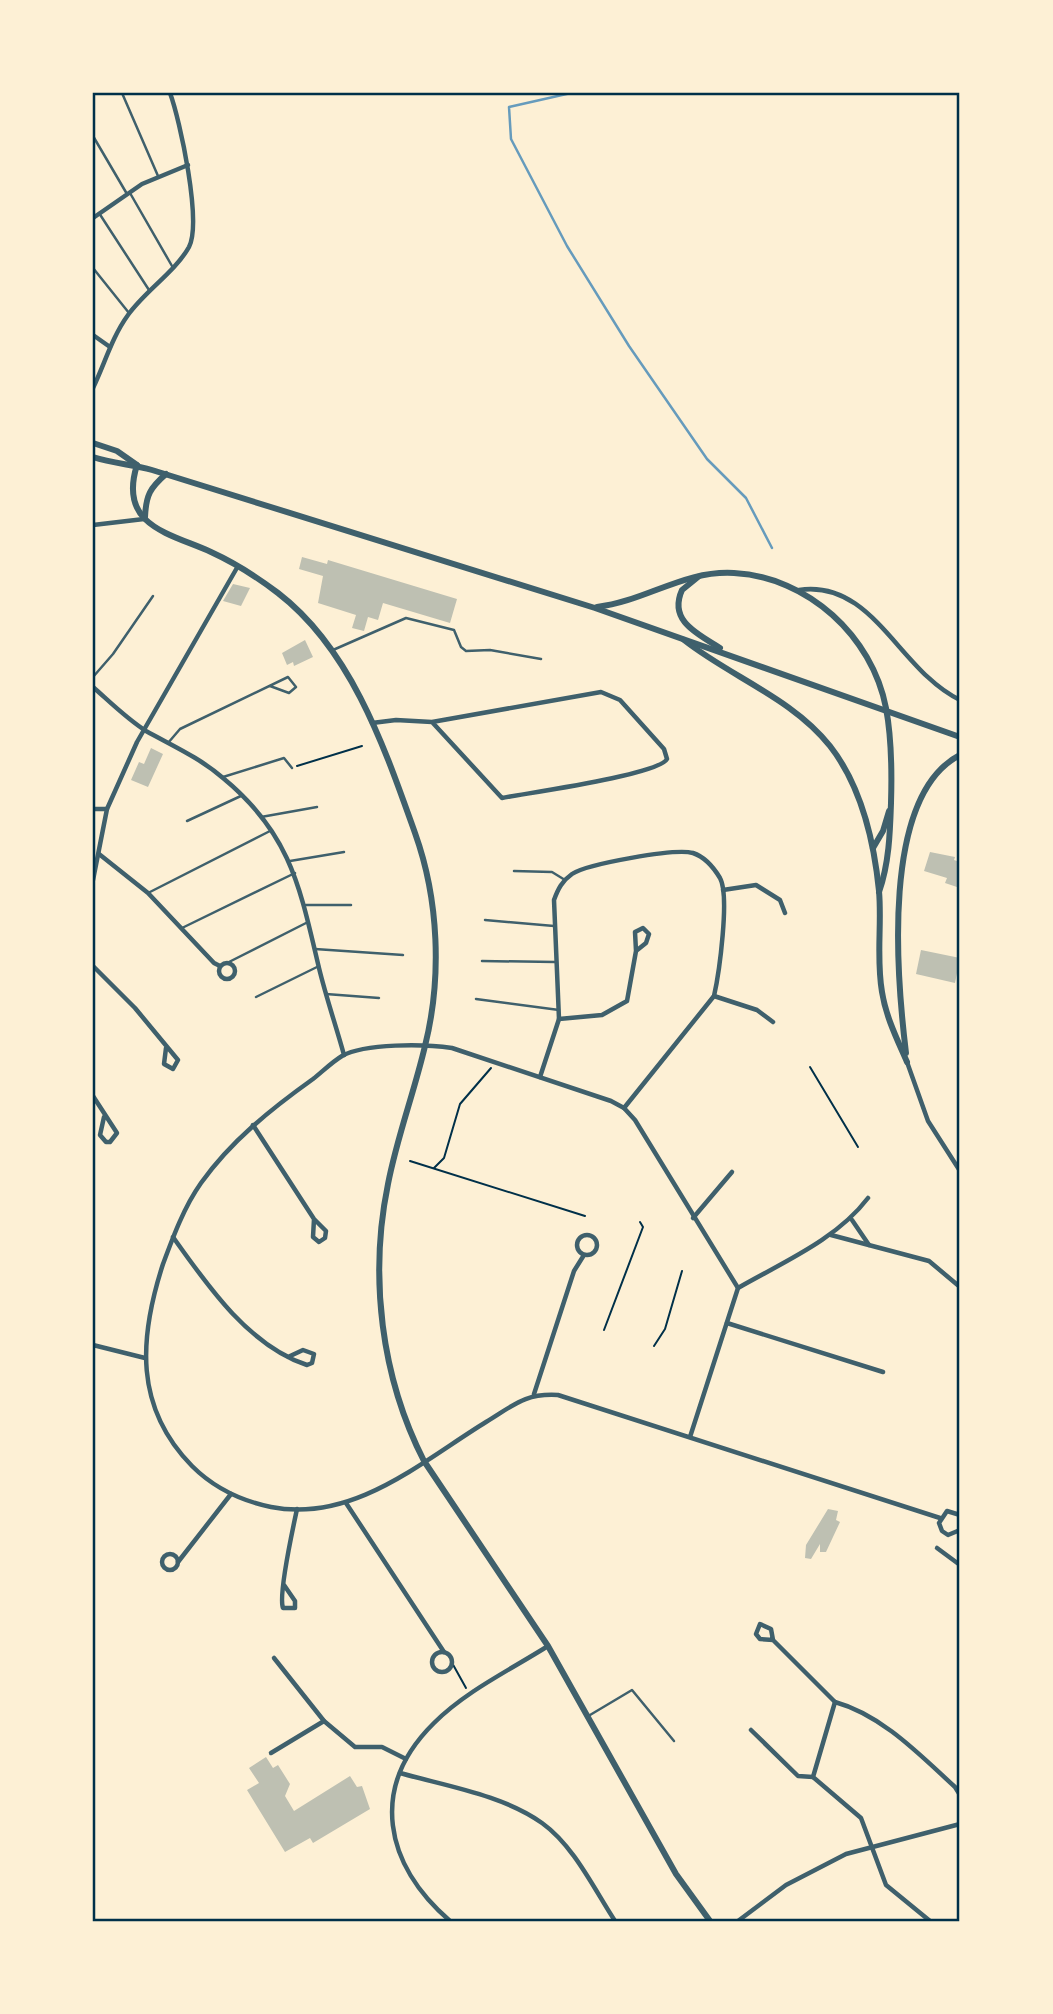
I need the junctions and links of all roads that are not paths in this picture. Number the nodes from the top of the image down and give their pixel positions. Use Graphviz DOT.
graph roads {
  1 [pos="122,93"];
  2 [pos="170,93"];
  3 [pos="93,136"];
  4 [pos="188,165"];
  5 [pos="158,176"];
  6 [pos="128,193"];
  7 [pos="99,213"];
  8 [pos="93,217"];
  9 [pos="172,266"];
  10 [pos="93,268"];
  11 [pos="149,290"];
  12 [pos="129,313"];
  13 [pos="93,335"];
  14 [pos="110,347"];
  15 [pos="93,388"];
  16 [pos="93,443"];
  17 [pos="93,457"];
  18 [pos="137,465"];
  19 [pos="166,474"];
  20 [pos="145,519"];
  21 [pos="93,525"];
  22 [pos="238,565"];
  23 [pos="701,575"];
  24 [pos="799,590"];
  25 [pos="153,596"];
  26 [pos="594,608"];
  27 [pos="680,636"];
  28 [pos="332,652"];
  29 [pos="731,654"];
  30 [pos="541,659"];
  31 [pos="93,677"];
  32 [pos="270,686"];
  33 [pos="93,687"];
  34 [pos="960,700"];
  35 [pos="432,722"];
  36 [pos="371,723"];
  37 [pos="144,729"];
  38 [pos="960,737"];
  39 [pos="168,743"];
  40 [pos="960,755"];
  41 [pos="292,768"];
  42 [pos="223,777"];
  43 [pos="243,795"];
  44 [pos="891,806"];
  45 [pos="317,807"];
  46 [pos="93,809"];
  47 [pos="107,809"];
  48 [pos="261,817"];
  49 [pos="187,821"];
  50 [pos="271,831"];
  51 [pos="873,848"];
  52 [pos="344,852"];
  53 [pos="99,854"];
  54 [pos="290,861"];
  55 [pos="514,871"];
  56 [pos="295,873"];
  57 [pos="93,880"];
  58 [pos="565,880"];
  59 [pos="723,890"];
  60 [pos="148,892"];
  61 [pos="879,892"];
  62 [pos="306,905"];
  63 [pos="351,905"];
  64 [pos="785,912"];
  65 [pos="485,920"];
  66 [pos="309,922"];
  67 [pos="554,926"];
  68 [pos="182,928"];
  69 [pos="315,948"];
  70 [pos="635,951"];
  71 [pos="403,955"];
  72 [pos="229,961"];
  73 [pos="482,961"];
  74 [pos="555,961"];
  75 [pos="93,965"];
  76 [pos="220,966"];
  77 [pos="319,966"];
  78 [pos="326,994"];
  79 [pos="714,996"];
  80 [pos="256,997"];
  81 [pos="379,998"];
  82 [pos="476,999"];
  83 [pos="559,1010"];
  84 [pos="559,1019"];
  85 [pos="773,1022"];
  86 [pos="426,1044"];
  87 [pos="166,1048"];
  88 [pos="344,1055"];
  89 [pos="908,1062"];
  90 [pos="540,1077"];
  91 [pos="93,1096"];
  92 [pos="624,1108"];
  93 [pos="104,1117"];
  94 [pos="253,1125"];
  95 [pos="960,1171"];
  96 [pos="732,1172"];
  97 [pos="868,1198"];
  98 [pos="693,1218"];
  99 [pos="314,1219"];
  100 [pos="852,1220"];
  101 [pos="830,1235"];
  102 [pos="173,1237"];
  103 [pos="870,1246"];
  104 [pos="584,1255"];
  105 [pos="960,1287"];
  106 [pos="738,1288"];
  107 [pos="727,1323"];
  108 [pos="93,1345"];
  109 [pos="288,1357"];
  110 [pos="145,1358"];
  111 [pos="883,1372"];
  112 [pos="534,1394"];
  113 [pos="690,1437"];
  114 [pos="424,1461"];
  115 [pos="231,1494"];
  116 [pos="346,1503"];
  117 [pos="297,1510"];
  118 [pos="960,1516"];
  119 [pos="940,1518"];
  120 [pos="960,1530"];
  121 [pos="937,1548"];
  122 [pos="178,1562"];
  123 [pos="960,1565"];
  124 [pos="284,1586"];
  125 [pos="773,1640"];
  126 [pos="548,1646"];
  127 [pos="444,1652"];
  128 [pos="274,1658"];
  129 [pos="835,1702"];
  130 [pos="589,1715"];
  131 [pos="324,1721"];
  132 [pos="751,1731"];
  133 [pos="674,1741"];
  134 [pos="271,1753"];
  135 [pos="406,1759"];
  136 [pos="400,1773"];
  137 [pos="813,1777"];
  138 [pos="960,1796"];
  139 [pos="960,1824"];
  140 [pos="871,1846"];
  141 [pos="450,1921"];
  142 [pos="615,1921"];
  143 [pos="710,1921"];
  144 [pos="738,1921"];
  145 [pos="930,1921"];
  1 -- 5 [label="lane"];
  2 -- 4 [label="street"];
  3 -- 6 [label="lane"];
  4 -- 5 [label="street"];
  4 -- 9 [label="street"];
  5 -- 6 [label="street"];
  6 -- 7 [label="street"];
  6 -- 9 [label="lane"];
  7 -- 8 [label="street"];
  7 -- 11 [label="lane"];
  9 -- 11 [label="street"];
  10 -- 12 [label="lane"];
  11 -- 12 [label="street"];
  12 -- 14 [label="street"];
  13 -- 14 [label="street"];
  14 -- 15 [label="street"];
  16 -- 18 [label="street"];
  17 -- 18 [label="street"];
  18 -- 19 [label="street"];
  18 -- 20 [label="street"];
  19 -- 20 [label="street"];
  19 -- 26 [label="street"];
  20 -- 21 [label="street"];
  20 -- 22 [label="street"];
  22 -- 28 [label="street"];
  22 -- 37 [label="street"];
  23 -- 24 [label="street"];
  23 -- 26 [label="street"];
  23 -- 29 [label="street"];
  24 -- 34 [label="street"];
  24 -- 44 [label="street"];
  25 -- 31 [label="lane"];
  26 -- 27 [label="street"];
  27 -- 29 [label="street"];
  27 -- 51 [label="street"];
  28 -- 30 [label="lane"];
  28 -- 36 [label="street"];
  29 -- 38 [label="street"];
  32 -- 32 [label="lane"];
  32 -- 39 [label="lane"];
  33 -- 37 [label="street"];
  35 -- 35 [label="street"];
  35 -- 36 [label="street"];
  36 -- 86 [label="street"];
  37 -- 39 [label="street"];
  37 -- 47 [label="street"];
  39 -- 42 [label="street"];
  40 -- 89 [label="street"];
  41 -- 42 [label="lane"];
  42 -- 43 [label="street"];
  43 -- 48 [label="street"];
  43 -- 49 [label="lane"];
  44 -- 51 [label="street"];
  44 -- 61 [label="street"];
  45 -- 48 [label="lane"];
  46 -- 47 [label="street"];
  47 -- 53 [label="street"];
  48 -- 50 [label="street"];
  50 -- 54 [label="street"];
  50 -- 60 [label="lane"];
  51 -- 61 [label="street"];
  52 -- 54 [label="lane"];
  53 -- 57 [label="street"];
  53 -- 60 [label="street"];
  54 -- 56 [label="street"];
  55 -- 58 [label="lane"];
  56 -- 62 [label="street"];
  56 -- 68 [label="lane"];
  58 -- 59 [label="street"];
  58 -- 67 [label="street"];
  59 -- 64 [label="street"];
  59 -- 79 [label="street"];
  60 -- 68 [label="street"];
  61 -- 89 [label="street"];
  62 -- 63 [label="lane"];
  62 -- 66 [label="street"];
  65 -- 67 [label="lane"];
  66 -- 69 [label="street"];
  66 -- 72 [label="lane"];
  67 -- 74 [label="street"];
  68 -- 76 [label="street"];
  69 -- 71 [label="lane"];
  69 -- 77 [label="street"];
  70 -- 70 [label="street"];
  70 -- 84 [label="street"];
  72 -- 76 [label="street"];
  72 -- 76 [label="street"];
  73 -- 74 [label="lane"];
  74 -- 83 [label="street"];
  75 -- 87 [label="street"];
  77 -- 78 [label="street"];
  77 -- 80 [label="lane"];
  78 -- 81 [label="lane"];
  78 -- 88 [label="street"];
  79 -- 85 [label="street"];
  79 -- 92 [label="street"];
  82 -- 83 [label="lane"];
  83 -- 84 [label="street"];
  84 -- 90 [label="street"];
  86 -- 88 [label="street"];
  86 -- 90 [label="street"];
  86 -- 114 [label="street"];
  87 -- 87 [label="street"];
  88 -- 94 [label="street"];
  89 -- 95 [label="street"];
  90 -- 92 [label="street"];
  91 -- 93 [label="street"];
  92 -- 98 [label="street"];
  93 -- 93 [label="street"];
  94 -- 99 [label="street"];
  94 -- 102 [label="street"];
  96 -- 98 [label="street"];
  97 -- 100 [label="street"];
  98 -- 106 [label="street"];
  99 -- 99 [label="street"];
  100 -- 101 [label="street"];
  100 -- 103 [label="street"];
  101 -- 103 [label="street"];
  101 -- 106 [label="street"];
  102 -- 109 [label="street"];
  102 -- 110 [label="street"];
  103 -- 105 [label="street"];
  104 -- 104 [label="street"];
  104 -- 112 [label="street"];
  106 -- 107 [label="street"];
  107 -- 111 [label="street"];
  107 -- 113 [label="street"];
  108 -- 110 [label="street"];
  109 -- 109 [label="street"];
  110 -- 115 [label="street"];
  112 -- 113 [label="street"];
  112 -- 114 [label="street"];
  113 -- 119 [label="street"];
  114 -- 116 [label="street"];
  114 -- 126 [label="street"];
  115 -- 117 [label="street"];
  115 -- 122 [label="street"];
  116 -- 117 [label="street"];
  116 -- 127 [label="street"];
  117 -- 124 [label="street"];
  118 -- 119 [label="street"];
  119 -- 120 [label="street"];
  121 -- 123 [label="street"];
  124 -- 124 [label="street"];
  125 -- 125 [label="street"];
  125 -- 129 [label="street"];
  126 -- 130 [label="street"];
  126 -- 135 [label="street"];
  127 -- 127 [label="street"];
  128 -- 131 [label="street"];
  129 -- 137 [label="street"];
  129 -- 138 [label="street"];
  130 -- 133 [label="lane"];
  130 -- 143 [label="street"];
  131 -- 134 [label="street"];
  131 -- 135 [label="street"];
  132 -- 137 [label="street"];
  135 -- 136 [label="street"];
  136 -- 141 [label="street"];
  136 -- 142 [label="street"];
  137 -- 140 [label="street"];
  139 -- 140 [label="street"];
  140 -- 144 [label="street"];
  140 -- 145 [label="street"];
}
